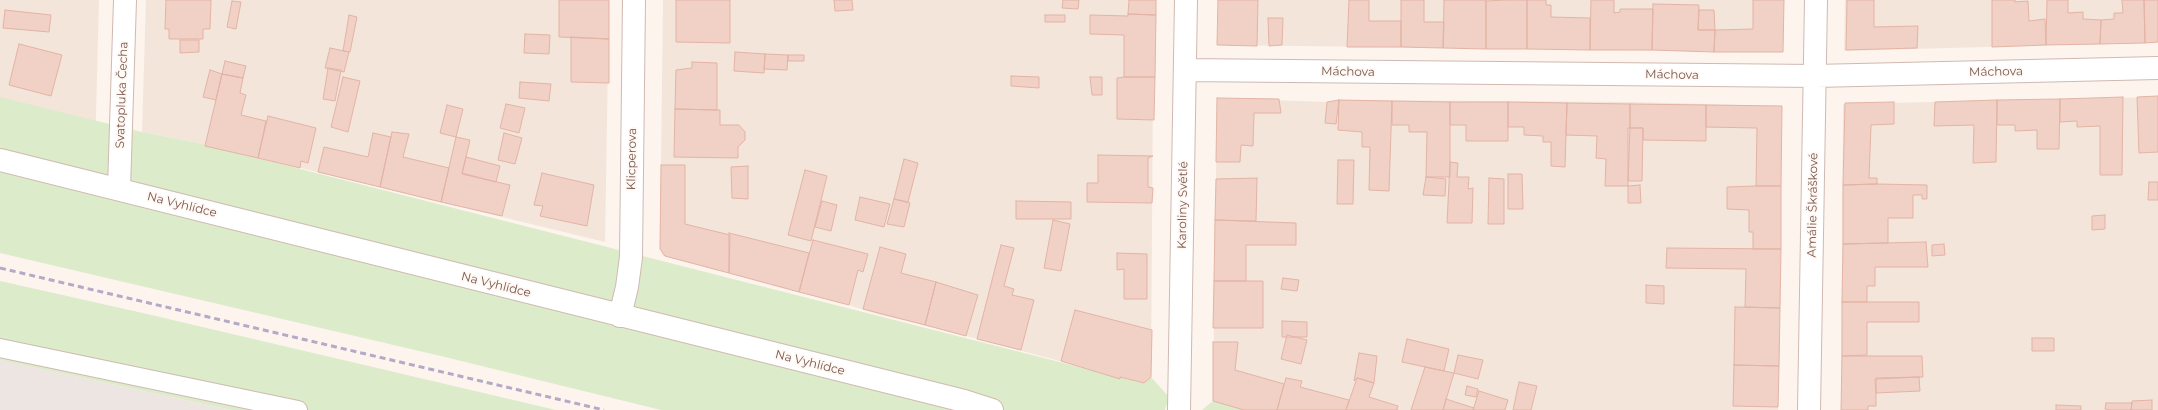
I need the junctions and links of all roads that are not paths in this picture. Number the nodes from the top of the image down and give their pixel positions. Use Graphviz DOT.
graph roads {
  1 [pos="125,0"];
  2 [pos="634,0"];
  3 [pos="1186,0"];
  4 [pos="1816,0"];
  5 [pos="2158,68"];
  6 [pos="1185,70"];
  7 [pos="1815,76"];
  8 [pos="0,160"];
  9 [pos="119,189"];
  10 [pos="620,316"];
  11 [pos="0,348"];
  12 [pos="298,410"];
  13 [pos="992,410"];
  14 [pos="1179,410"];
  15 [pos="1810,410"];
  1 -- 9 [label="street, Svatopluka Čecha"];
  2 -- 10 [label="street, Klicperova"];
  3 -- 6 [label="street, Karoliny Světlé"];
  4 -- 7 [label="street, Amálie Škráškové"];
  5 -- 7 [label="street, Máchova"];
  6 -- 7 [label="street, Máchova"];
  6 -- 14 [label="street, Karoliny Světlé"];
  7 -- 15 [label="street, Amálie Škráškové"];
  8 -- 9 [label="street, Na Vyhlídce"];
  9 -- 10 [label="street, Na Vyhlídce"];
  10 -- 13 [label="street, Na Vyhlídce"];
  11 -- 12 [label="lane"];
}
